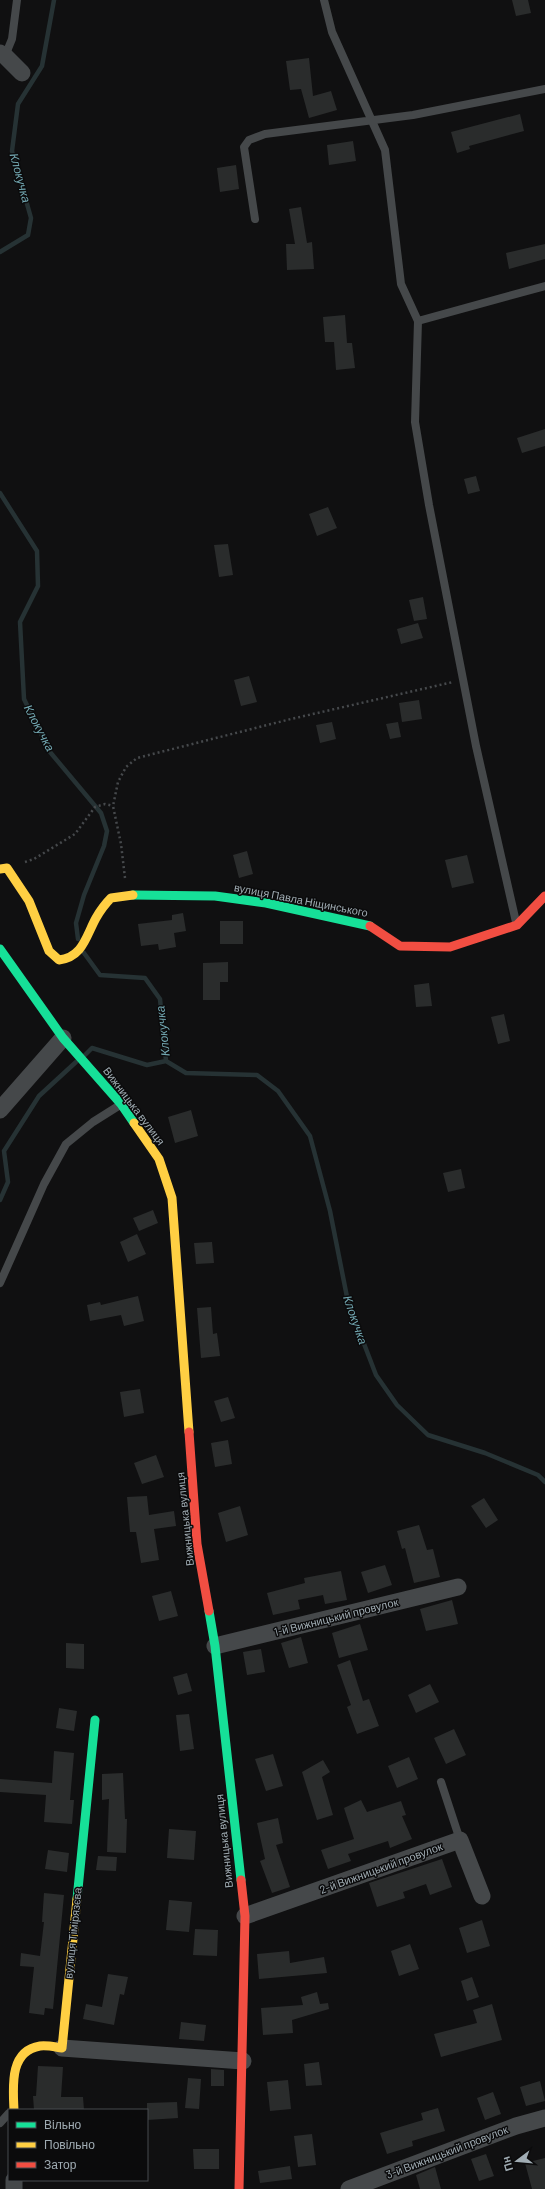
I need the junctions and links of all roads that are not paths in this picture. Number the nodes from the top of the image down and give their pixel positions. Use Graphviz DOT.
graph roads {
  1 [pos="17,0"];
  2 [pos="324,0"];
  3 [pos="2,54"];
  4 [pos="22,72"];
  5 [pos="545,89"];
  6 [pos="372,120"];
  7 [pos="255,219"];
  8 [pos="545,286"];
  9 [pos="418,321"];
  10 [pos="4,869"];
  11 [pos="545,896"];
  12 [pos="517,925"];
  13 [pos="0,949"];
  14 [pos="67,1043"];
  15 [pos="121,1104"];
  16 [pos="0,1110"];
  17 [pos="0,1282"];
  18 [pos="458,1587"];
  19 [pos="215,1646"];
  20 [pos="95,1720"];
  21 [pos="441,1782"];
  22 [pos="460,1840"];
  23 [pos="482,1896"];
  24 [pos="245,1916"];
  25 [pos="62,2048"];
  26 [pos="243,2061"];
  27 [pos="12,2109"];
  28 [pos="8,2114"];
  29 [pos="545,2118"];
  30 [pos="0,2123"];
  31 [pos="239,2189"];
  32 [pos="349,2189"];
  1 -- 3 [label="lane"];
  2 -- 6 [label="lane"];
  3 -- 4 [label="street"];
  5 -- 6 [label="lane"];
  6 -- 7 [label="lane"];
  6 -- 9 [label="lane"];
  8 -- 9 [label="lane"];
  9 -- 12 [label="lane"];
  10 -- 12 [label="street, вулиця Павла Ніщинського"];
  11 -- 12 [label="street, вулиця Павла Ніщинського"];
  13 -- 14 [label="street, Вижницька вулиця"];
  14 -- 15 [label="street, Вижницька вулиця"];
  14 -- 16 [label="street"];
  15 -- 17 [label="lane"];
  15 -- 19 [label="street, Вижницька вулиця"];
  18 -- 19 [label="street, 1-й Вижницький провулок"];
  19 -- 24 [label="street, Вижницька вулиця"];
  20 -- 25 [label="street, вулиця Тімірязєва"];
  21 -- 22 [label="lane"];
  22 -- 23 [label="street"];
  22 -- 24 [label="street, 2-й Вижницький провулок"];
  24 -- 26 [label="street, Вижницька вулиця"];
  25 -- 26 [label="street"];
  25 -- 27 [label="street"];
  26 -- 31 [label="street, Вижницька вулиця"];
  28 -- 30 [label="lane"];
  29 -- 32 [label="street, 3-й Вижницький провулок"];
}
